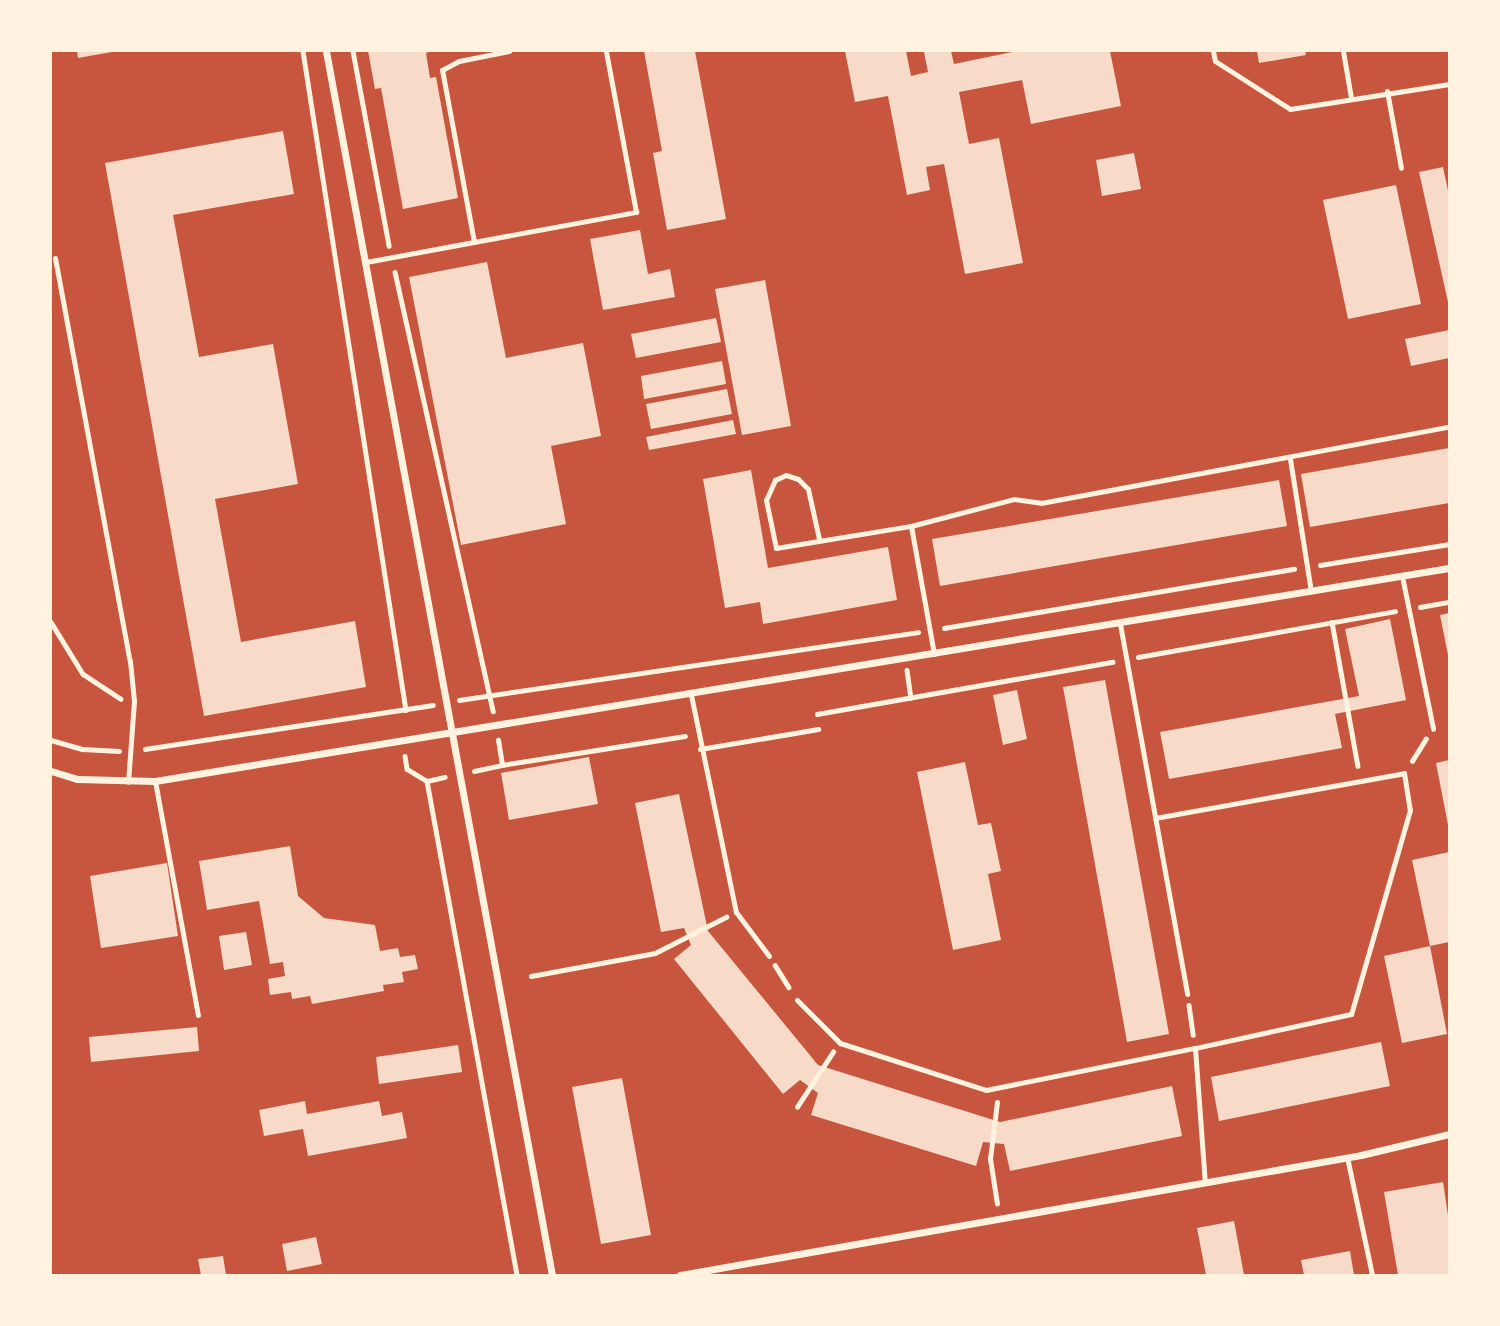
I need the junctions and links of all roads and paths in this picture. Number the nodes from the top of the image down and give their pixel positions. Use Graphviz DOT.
graph roads {
  1 [pos="303,51"];
  2 [pos="326,51"];
  3 [pos="353,51"];
  4 [pos="509,51"];
  5 [pos="606,51"];
  6 [pos="1213,51"];
  7 [pos="1343,51"];
  8 [pos="1449,84"];
  9 [pos="1387,91"];
  10 [pos="1351,97"];
  11 [pos="1401,168"];
  12 [pos="474,242"];
  13 [pos="391,257"];
  14 [pos="55,258"];
  15 [pos="366,262"];
  16 [pos="1449,427"];
  17 [pos="1290,459"];
  18 [pos="911,526"];
  19 [pos="819,540"];
  20 [pos="1449,544"];
  21 [pos="1307,567"];
  22 [pos="1449,568"];
  23 [pos="1402,576"];
  24 [pos="1311,592"];
  25 [pos="1449,602"];
  26 [pos="1409,609"];
  27 [pos="51,622"];
  28 [pos="1332,622"];
  29 [pos="1120,624"];
  30 [pos="930,630"];
  31 [pos="934,655"];
  32 [pos="1126,659"];
  33 [pos="489,694"];
  34 [pos="691,695"];
  35 [pos="134,701"];
  36 [pos="448,702"];
  37 [pos="406,710"];
  38 [pos="804,716"];
  39 [pos="496,727"];
  40 [pos="818,729"];
  41 [pos="1433,729"];
  42 [pos="453,733"];
  43 [pos="696,735"];
  44 [pos="51,740"];
  45 [pos="700,749"];
  46 [pos="130,751"];
  47 [pos="502,765"];
  48 [pos="51,771"];
  49 [pos="1404,773"];
  50 [pos="460,774"];
  51 [pos="155,781"];
  52 [pos="1361,781"];
  53 [pos="128,782"];
  54 [pos="1155,818"];
  55 [pos="736,912"];
  56 [pos="769,956"];
  57 [pos="531,975"];
  58 [pos="1187,994"];
  59 [pos="797,1000"];
  60 [pos="198,1014"];
  61 [pos="840,1043"];
  62 [pos="1195,1048"];
  63 [pos="999,1087"];
  64 [pos="797,1107"];
  65 [pos="1449,1134"];
  66 [pos="1347,1157"];
  67 [pos="1205,1183"];
  68 [pos="1000,1219"];
  69 [pos="517,1275"];
  70 [pos="552,1275"];
  71 [pos="680,1275"];
  72 [pos="1373,1275"];
  1 -- 37 [label="path"];
  2 -- 15 [label="street"];
  3 -- 13 [label="path"];
  4 -- 12 [label="lane"];
  5 -- 12 [label="lane"];
  6 -- 10 [label="lane"];
  7 -- 10 [label="lane"];
  8 -- 9 [label="lane"];
  9 -- 10 [label="lane"];
  9 -- 11 [label="lane"];
  12 -- 13 [label="lane"];
  13 -- 15 [label="lane"];
  13 -- 33 [label="path"];
  14 -- 35 [label="lane"];
  15 -- 36 [label="street"];
  16 -- 17 [label="lane"];
  17 -- 18 [label="lane"];
  17 -- 21 [label="lane"];
  18 -- 19 [label="lane"];
  18 -- 30 [label="lane"];
  19 -- 19 [label="lane"];
  20 -- 21 [label="path"];
  21 -- 24 [label="lane"];
  21 -- 30 [label="path"];
  22 -- 23 [label="street"];
  23 -- 24 [label="street"];
  23 -- 26 [label="lane"];
  24 -- 29 [label="street"];
  25 -- 26 [label="path"];
  26 -- 28 [label="path"];
  26 -- 41 [label="lane"];
  27 -- 35 [label="path"];
  28 -- 32 [label="path"];
  28 -- 52 [label="path"];
  29 -- 31 [label="street"];
  29 -- 32 [label="lane"];
  30 -- 31 [label="lane"];
  30 -- 33 [label="path"];
  31 -- 34 [label="street"];
  32 -- 38 [label="path"];
  32 -- 54 [label="lane"];
  33 -- 36 [label="path"];
  33 -- 39 [label="path"];
  34 -- 39 [label="street"];
  34 -- 43 [label="lane"];
  35 -- 46 [label="lane"];
  36 -- 37 [label="path"];
  36 -- 42 [label="street"];
  37 -- 46 [label="path"];
  39 -- 42 [label="street"];
  39 -- 47 [label="path"];
  40 -- 45 [label="lane"];
  41 -- 49 [label="path"];
  42 -- 50 [label="street"];
  42 -- 51 [label="street"];
  43 -- 45 [label="lane"];
  43 -- 47 [label="path"];
  44 -- 46 [label="path"];
  45 -- 55 [label="lane"];
  46 -- 53 [label="lane"];
  47 -- 50 [label="path"];
  48 -- 53 [label="street"];
  49 -- 52 [label="lane"];
  49 -- 62 [label="lane"];
  50 -- 69 [label="path"];
  50 -- 70 [label="street"];
  51 -- 53 [label="street"];
  51 -- 60 [label="lane"];
  52 -- 54 [label="lane"];
  54 -- 58 [label="lane"];
  55 -- 56 [label="lane"];
  55 -- 57 [label="path"];
  56 -- 59 [label="path"];
  58 -- 62 [label="path"];
  59 -- 61 [label="lane"];
  61 -- 63 [label="lane"];
  61 -- 64 [label="path"];
  62 -- 63 [label="lane"];
  62 -- 67 [label="lane"];
  63 -- 68 [label="path"];
  65 -- 66 [label="street"];
  66 -- 67 [label="street"];
  66 -- 72 [label="lane"];
  67 -- 68 [label="street"];
  68 -- 71 [label="street"];
}
